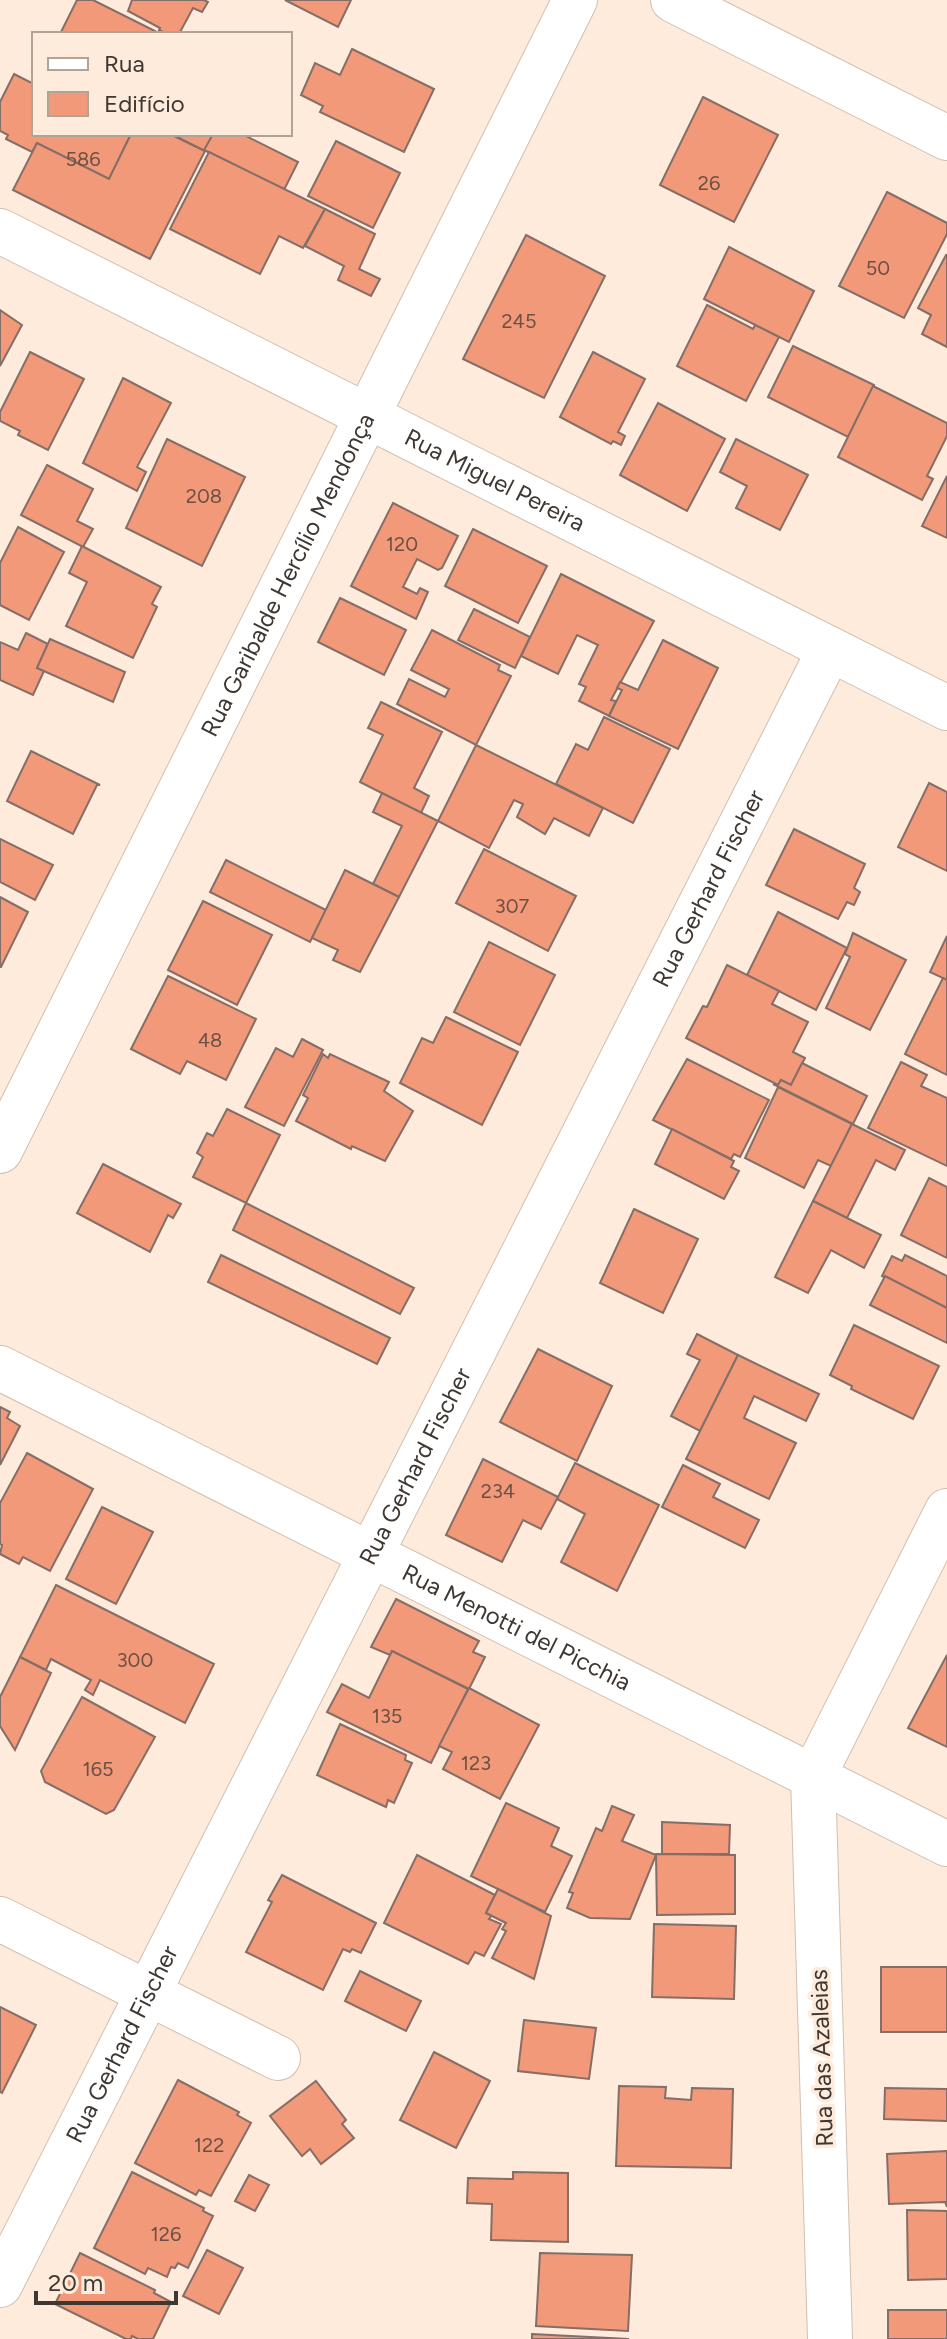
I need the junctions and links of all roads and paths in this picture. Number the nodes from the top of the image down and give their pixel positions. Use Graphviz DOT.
graph roads {
  1 [pos="575,0"];
  2 [pos="673,0"];
  3 [pos="947,138"];
  4 [pos="0,231"];
  5 [pos="368,416"];
  6 [pos="830,649"];
  7 [pos="947,708"];
  8 [pos="0,1151"];
  9 [pos="0,1368"];
  10 [pos="947,1511"];
  11 [pos="371,1554"];
  12 [pos="813,1777"];
  13 [pos="947,1844"];
  14 [pos="0,1919"];
  15 [pos="148,1993"];
  16 [pos="278,2058"];
  17 [pos="0,2285"];
  18 [pos="830,2339"];
  1 -- 5 [label="street, Rua Garibalde Hercílio Mendonça"];
  2 -- 3 [label="street"];
  4 -- 5 [label="street, Rua Miguel Pereira"];
  5 -- 6 [label="street, Rua Miguel Pereira"];
  5 -- 8 [label="street, Rua Garibalde Hercílio Mendonça"];
  6 -- 7 [label="street, Rua Miguel Pereira"];
  6 -- 11 [label="street, Rua Gerhard Fischer"];
  9 -- 11 [label="street, Rua Menotti del Picchia"];
  10 -- 12 [label="street"];
  11 -- 12 [label="street, Rua Menotti del Picchia"];
  11 -- 15 [label="street, Rua Gerhard Fischer"];
  12 -- 13 [label="street, Rua Menotti del Picchia"];
  12 -- 18 [label="street, Rua das Azaleias"];
  14 -- 15 [label="street"];
  15 -- 16 [label="street"];
  15 -- 17 [label="street, Rua Gerhard Fischer"];
}
